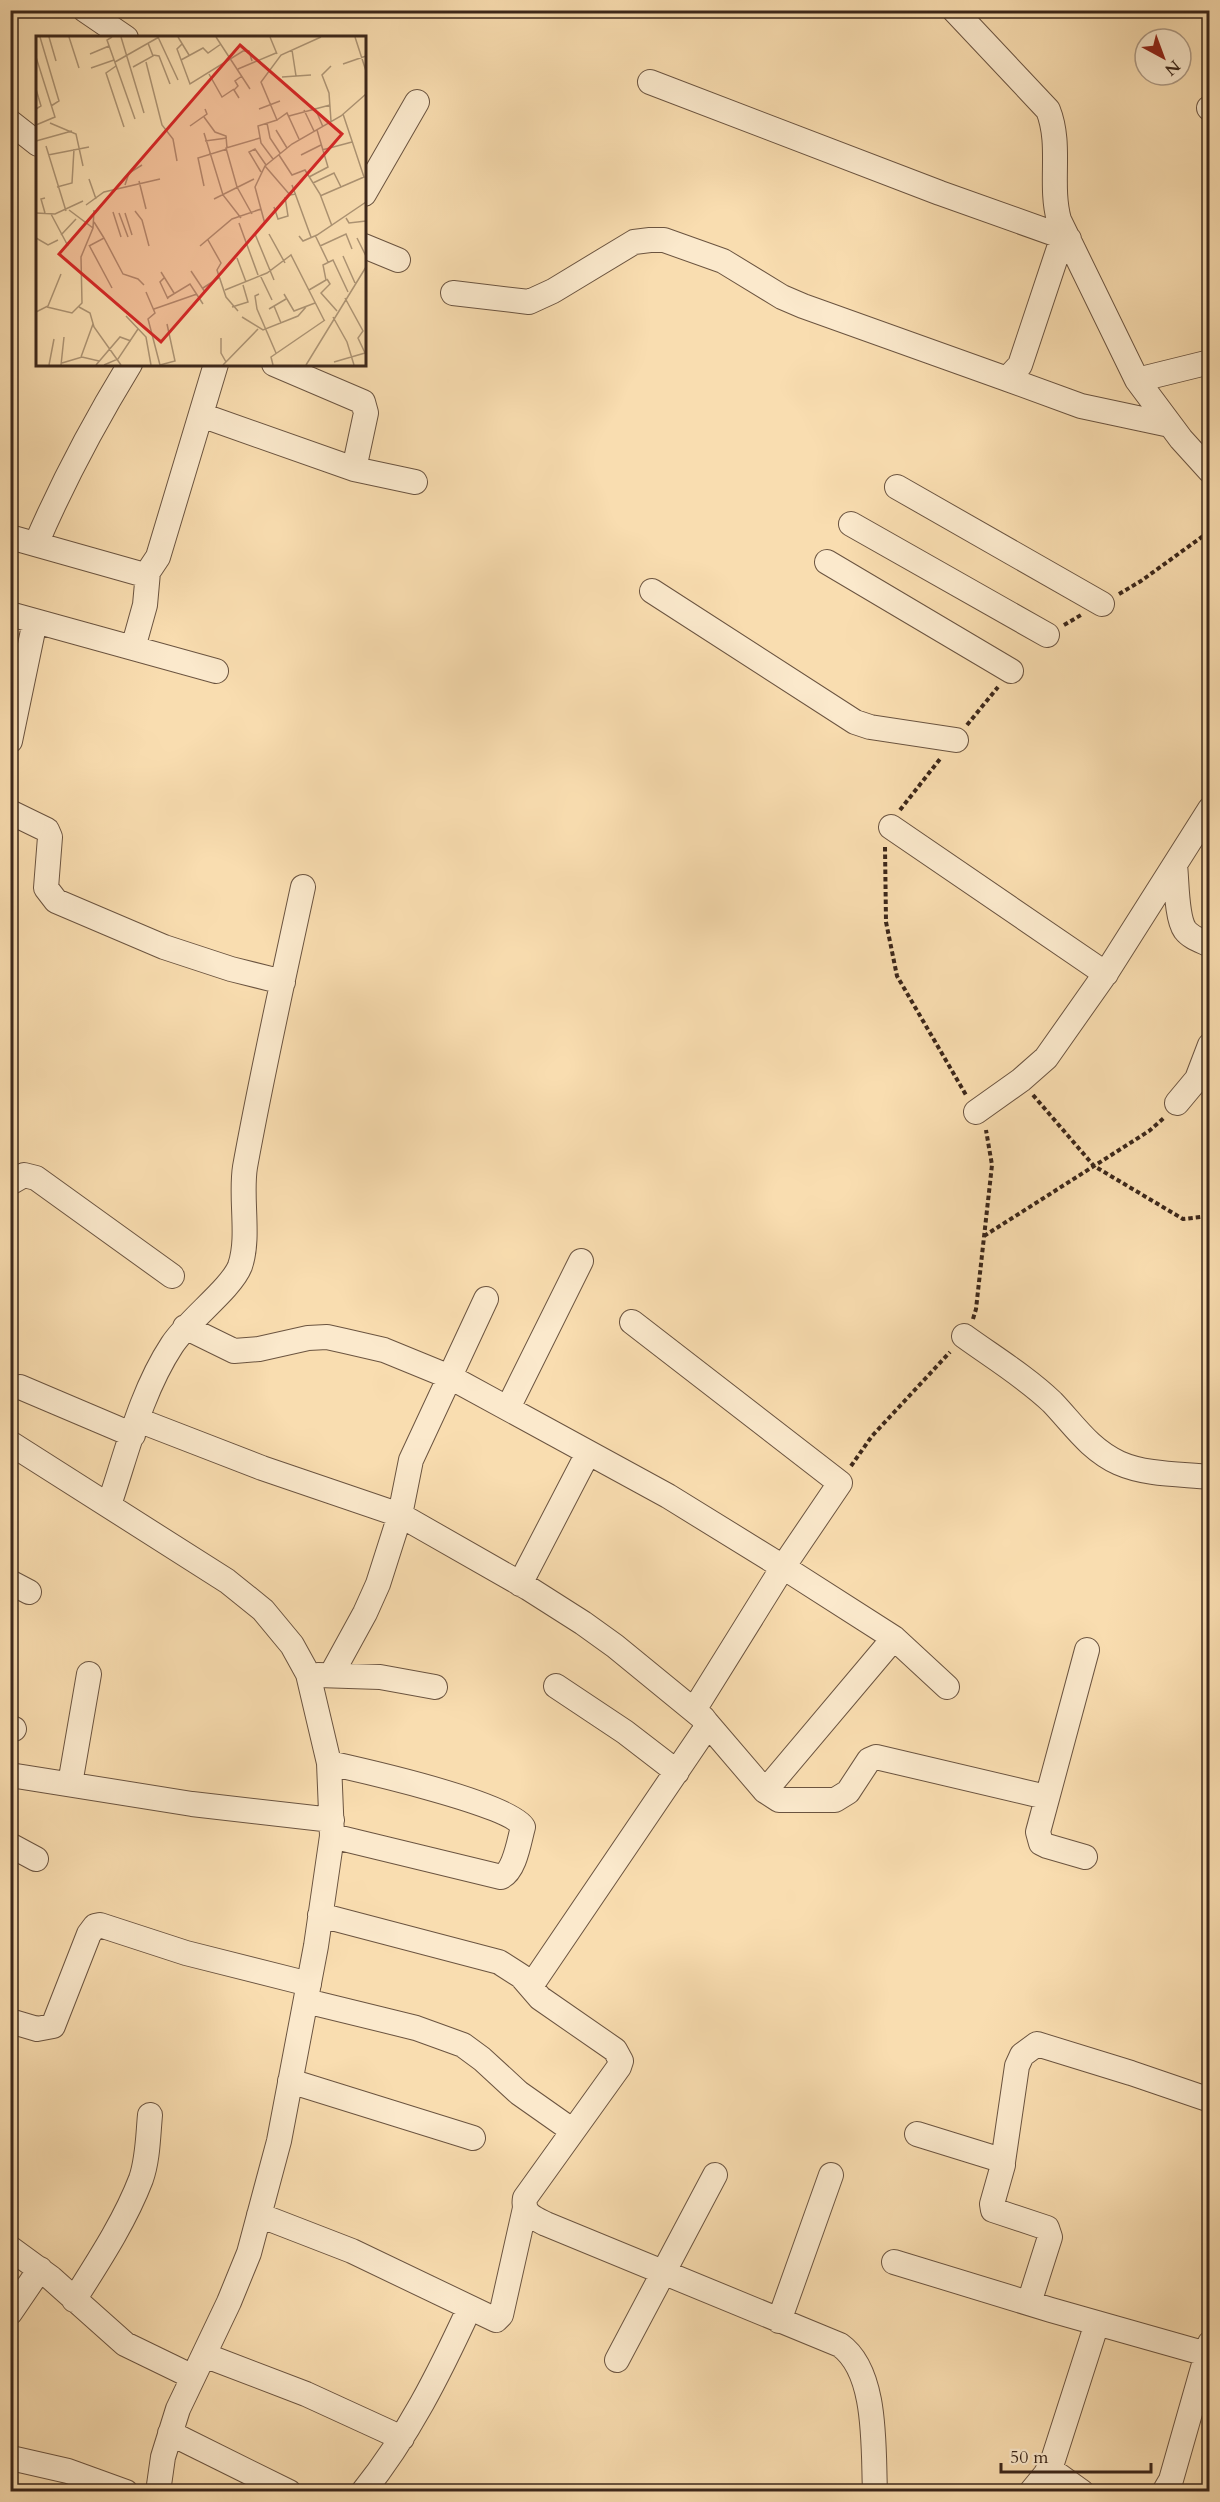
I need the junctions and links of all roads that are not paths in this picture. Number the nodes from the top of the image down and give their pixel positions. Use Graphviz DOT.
graph roads {
  1 [pos="85,10"];
  2 [pos="954,10"];
  3 [pos="123,36"];
  4 [pos="650,82"];
  5 [pos="417,102"];
  6 [pos="10,122"];
  7 [pos="36,142"];
  8 [pos="366,191"];
  9 [pos="1066,238"];
  10 [pos="366,247"];
  11 [pos="398,260"];
  12 [pos="453,293"];
  13 [pos="1209,362"];
  14 [pos="129,366"];
  15 [pos="215,366"];
  16 [pos="279,366"];
  17 [pos="1007,379"];
  18 [pos="1137,380"];
  19 [pos="201,415"];
  20 [pos="1170,424"];
  21 [pos="354,469"];
  22 [pos="1209,471"];
  23 [pos="415,482"];
  24 [pos="897,487"];
  25 [pos="851,524"];
  26 [pos="10,537"];
  27 [pos="36,544"];
  28 [pos="827,562"];
  29 [pos="148,572"];
  30 [pos="652,591"];
  31 [pos="1102,604"];
  32 [pos="10,614"];
  33 [pos="35,621"];
  34 [pos="1047,635"];
  35 [pos="133,648"];
  36 [pos="216,671"];
  37 [pos="1011,671"];
  38 [pos="956,740"];
  39 [pos="10,741"];
  40 [pos="1209,809"];
  41 [pos="10,812"];
  42 [pos="891,827"];
  43 [pos="1175,865"];
  44 [pos="303,887"];
  45 [pos="1209,945"];
  46 [pos="1106,974"];
  47 [pos="283,982"];
  48 [pos="1209,1045"];
  49 [pos="1177,1103"];
  50 [pos="976,1112"];
  51 [pos="10,1183"];
  52 [pos="581,1261"];
  53 [pos="172,1276"];
  54 [pos="486,1299"];
  55 [pos="632,1322"];
  56 [pos="185,1327"];
  57 [pos="964,1336"];
  58 [pos="450,1377"];
  59 [pos="20,1387"];
  60 [pos="508,1408"];
  61 [pos="136,1428"];
  62 [pos="10,1443"];
  63 [pos="588,1453"];
  64 [pos="1209,1476"];
  65 [pos="109,1505"];
  66 [pos="400,1515"];
  67 [pos="783,1567"];
  68 [pos="520,1584"];
  69 [pos="894,1638"];
  70 [pos="1087,1650"];
  71 [pos="89,1674"];
  72 [pos="319,1675"];
  73 [pos="435,1686"];
  74 [pos="556,1686"];
  75 [pos="947,1687"];
  76 [pos="700,1716"];
  77 [pos="329,1763"];
  78 [pos="677,1772"];
  79 [pos="10,1775"];
  80 [pos="70,1784"];
  81 [pos="765,1791"];
  82 [pos="1046,1797"];
  83 [pos="332,1828"];
  84 [pos="10,1845"];
  85 [pos="1085,1857"];
  86 [pos="36,1859"];
  87 [pos="320,1915"];
  88 [pos="531,1986"];
  89 [pos="307,1993"];
  90 [pos="10,2021"];
  91 [pos="291,2081"];
  92 [pos="1209,2100"];
  93 [pos="150,2115"];
  94 [pos="573,2131"];
  95 [pos="917,2134"];
  96 [pos="473,2138"];
  97 [pos="1003,2162"];
  98 [pos="715,2175"];
  99 [pos="831,2175"];
  100 [pos="525,2208"];
  101 [pos="259,2215"];
  102 [pos="10,2248"];
  103 [pos="894,2262"];
  104 [pos="40,2269"];
  105 [pos="663,2274"];
  106 [pos="74,2300"];
  107 [pos="1029,2303"];
  108 [pos="469,2309"];
  109 [pos="10,2313"];
  110 [pos="779,2321"];
  111 [pos="1097,2323"];
  112 [pos="1208,2350"];
  113 [pos="204,2355"];
  114 [pos="617,2360"];
  115 [pos="193,2377"];
  116 [pos="170,2433"];
  117 [pos="402,2438"];
  118 [pos="11,2458"];
  119 [pos="1050,2469"];
  120 [pos="126,2492"];
  121 [pos="158,2492"];
  122 [pos="289,2492"];
  123 [pos="363,2492"];
  124 [pos="875,2492"];
  125 [pos="1031,2492"];
  126 [pos="1082,2492"];
  127 [pos="1164,2492"];
  1 -- 3 [label="street"];
  2 -- 9 [label="street"];
  4 -- 9 [label="street"];
  5 -- 8 [label="street"];
  6 -- 7 [label="street"];
  9 -- 17 [label="street"];
  9 -- 18 [label="street"];
  10 -- 11 [label="street"];
  12 -- 17 [label="street"];
  13 -- 18 [label="street"];
  14 -- 27 [label="street"];
  15 -- 19 [label="street"];
  16 -- 21 [label="street"];
  17 -- 20 [label="street"];
  18 -- 20 [label="street"];
  19 -- 21 [label="street"];
  19 -- 29 [label="street"];
  20 -- 22 [label="street"];
  21 -- 23 [label="street"];
  24 -- 31 [label="street"];
  25 -- 34 [label="street"];
  26 -- 27 [label="street"];
  27 -- 29 [label="street"];
  28 -- 37 [label="street"];
  29 -- 35 [label="street"];
  30 -- 38 [label="street"];
  32 -- 33 [label="street"];
  33 -- 35 [label="street"];
  33 -- 39 [label="street"];
  35 -- 36 [label="street"];
  40 -- 43 [label="street"];
  41 -- 47 [label="street"];
  42 -- 46 [label="street"];
  43 -- 45 [label="street"];
  43 -- 46 [label="street"];
  44 -- 47 [label="street"];
  46 -- 50 [label="street"];
  47 -- 56 [label="street"];
  48 -- 49 [label="street"];
  51 -- 53 [label="street"];
  52 -- 60 [label="street"];
  54 -- 58 [label="street"];
  55 -- 67 [label="street"];
  56 -- 58 [label="street"];
  56 -- 61 [label="street"];
  57 -- 64 [label="street"];
  58 -- 60 [label="street"];
  58 -- 66 [label="street"];
  59 -- 61 [label="street"];
  60 -- 63 [label="street"];
  61 -- 65 [label="street"];
  61 -- 66 [label="street"];
  62 -- 65 [label="street"];
  63 -- 67 [label="street"];
  63 -- 68 [label="street"];
  65 -- 72 [label="street"];
  66 -- 68 [label="street"];
  66 -- 72 [label="street"];
  67 -- 69 [label="street"];
  67 -- 76 [label="street"];
  68 -- 76 [label="street"];
  69 -- 75 [label="street"];
  69 -- 81 [label="street"];
  70 -- 82 [label="street"];
  71 -- 80 [label="street"];
  72 -- 73 [label="street"];
  72 -- 77 [label="street"];
  74 -- 78 [label="street"];
  76 -- 78 [label="street"];
  76 -- 81 [label="street"];
  77 -- 83 [label="street"];
  77 -- 83 [label="street"];
  78 -- 88 [label="street"];
  79 -- 80 [label="street"];
  80 -- 83 [label="street"];
  81 -- 82 [label="street"];
  82 -- 85 [label="street"];
  83 -- 87 [label="street"];
  84 -- 86 [label="street"];
  87 -- 88 [label="street"];
  87 -- 89 [label="street"];
  88 -- 94 [label="street"];
  89 -- 90 [label="street"];
  89 -- 91 [label="street"];
  89 -- 94 [label="street"];
  91 -- 96 [label="street"];
  91 -- 101 [label="street"];
  92 -- 97 [label="street"];
  93 -- 106 [label="street"];
  94 -- 100 [label="street"];
  95 -- 97 [label="street"];
  97 -- 107 [label="street"];
  98 -- 105 [label="street"];
  99 -- 110 [label="street"];
  100 -- 105 [label="street"];
  100 -- 108 [label="street"];
  101 -- 108 [label="street"];
  101 -- 113 [label="street"];
  102 -- 104 [label="street"];
  103 -- 107 [label="street"];
  104 -- 106 [label="street"];
  104 -- 109 [label="street"];
  105 -- 110 [label="street"];
  105 -- 114 [label="street"];
  106 -- 115 [label="street"];
  107 -- 111 [label="street"];
  108 -- 117 [label="street"];
  110 -- 124 [label="street"];
  111 -- 112 [label="street"];
  111 -- 119 [label="street"];
  112 -- 127 [label="street"];
  113 -- 115 [label="street"];
  113 -- 117 [label="street"];
  115 -- 116 [label="street"];
  116 -- 121 [label="street"];
  116 -- 122 [label="street"];
  117 -- 123 [label="street"];
  118 -- 120 [label="street"];
  119 -- 125 [label="street"];
  119 -- 126 [label="street"];
}
